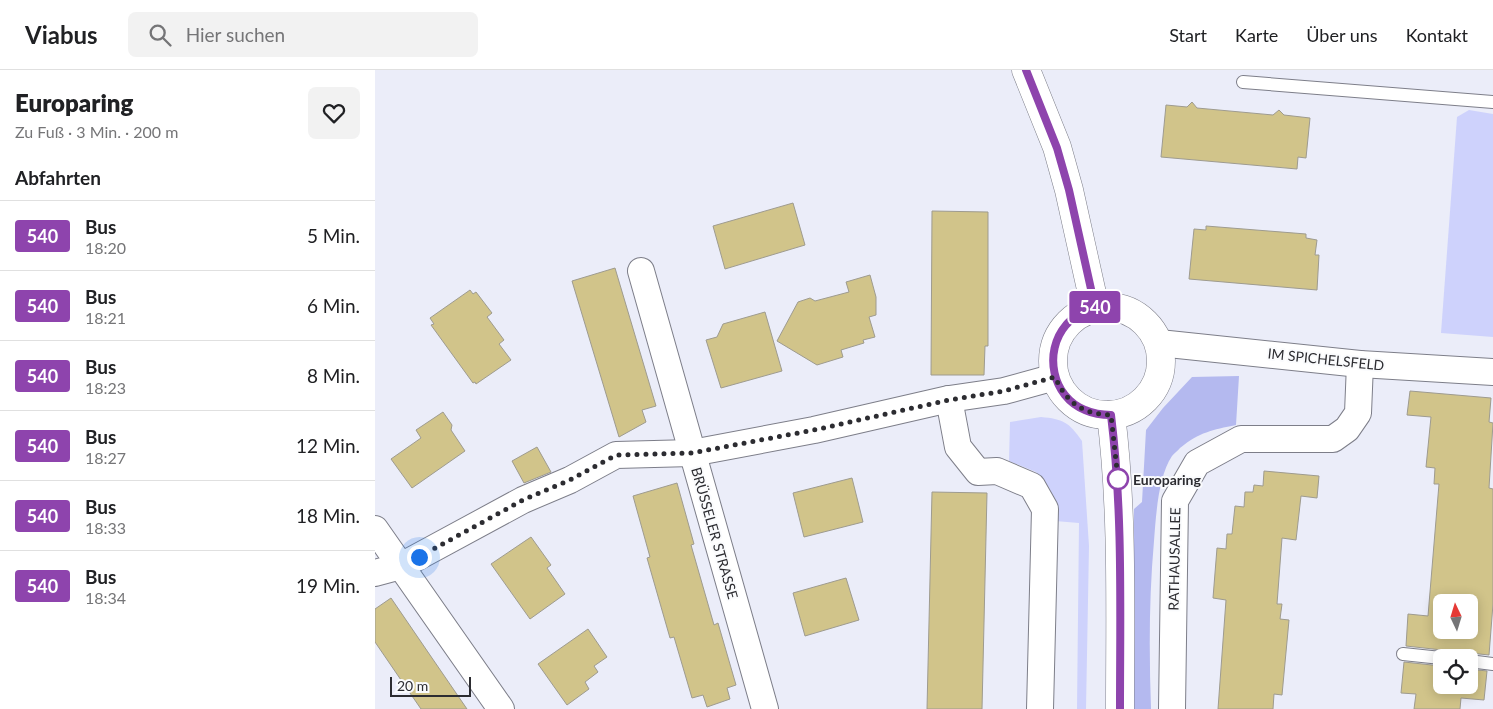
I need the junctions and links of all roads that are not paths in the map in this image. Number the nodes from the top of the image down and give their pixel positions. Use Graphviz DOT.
graph roads {
  1 [pos="1025,70"];
  2 [pos="1243,82"];
  3 [pos="1493,102"];
  4 [pos="641,271"];
  5 [pos="1095,307"];
  6 [pos="1159,343"];
  7 [pos="1360,364"];
  8 [pos="1493,372"];
  9 [pos="1055,377"];
  10 [pos="949,400"];
  11 [pos="1111,415"];
  12 [pos="692,453"];
  13 [pos="375,529"];
  14 [pos="401,566"];
  15 [pos="375,573"];
  16 [pos="1403,654"];
  17 [pos="1433,657"];
  18 [pos="1478,662"];
  19 [pos="1493,664"];
  20 [pos="501,709"];
  21 [pos="765,709"];
  22 [pos="1040,709"];
  23 [pos="1120,709"];
  24 [pos="1172,709"];
  1 -- 5 [label="street"];
  2 -- 3 [label="lane"];
  4 -- 12 [label="street, BRÜSSELER STRASSE"];
  5 -- 6 [label="street"];
  5 -- 9 [label="street"];
  6 -- 7 [label="street, IM SPICHELSFELD"];
  6 -- 11 [label="street"];
  7 -- 8 [label="street, IM SPICHELSFELD"];
  7 -- 24 [label="street, RATHAUSALLEE"];
  9 -- 10 [label="street"];
  9 -- 11 [label="street"];
  10 -- 12 [label="street"];
  10 -- 22 [label="street"];
  11 -- 23 [label="street"];
  12 -- 14 [label="street"];
  12 -- 21 [label="street, BRÜSSELER STRASSE"];
  13 -- 14 [label="street"];
  14 -- 15 [label="street"];
  14 -- 20 [label="street"];
  16 -- 17 [label="lane"];
  18 -- 19 [label="lane"];
}
